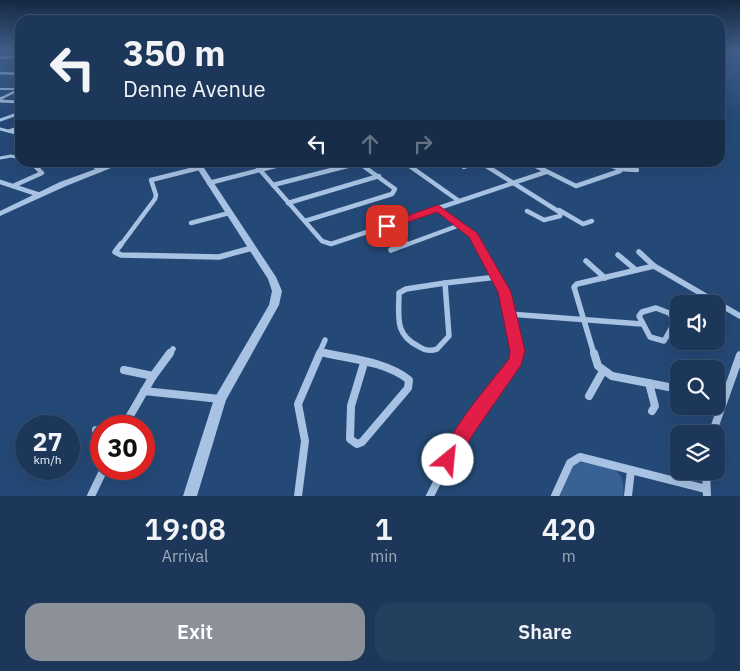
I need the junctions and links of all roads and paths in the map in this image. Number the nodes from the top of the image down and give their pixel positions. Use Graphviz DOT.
graph roads {
  1 [pos="0,89"];
  2 [pos="15,89"];
  3 [pos="15,92"];
  4 [pos="0,100"];
  5 [pos="15,102"];
  6 [pos="15,115"];
  7 [pos="1,119"];
  8 [pos="0,129"];
  9 [pos="15,129"];
  10 [pos="9,131"];
  11 [pos="15,133"];
  12 [pos="15,157"];
  13 [pos="0,158"];
  14 [pos="36,167"];
  15 [pos="96,167"];
  16 [pos="110,167"];
  17 [pos="191,167"];
  18 [pos="198,167"];
  19 [pos="257,167"];
  20 [pos="272,167"];
  21 [pos="341,167"];
  22 [pos="367,167"];
  23 [pos="411,167"];
  24 [pos="487,167"];
  25 [pos="537,167"];
  26 [pos="613,167"];
  27 [pos="620,169"];
  28 [pos="100,170"];
  29 [pos="260,170"];
  30 [pos="637,170"];
  31 [pos="546,172"];
  32 [pos="379,176"];
  33 [pos="0,182"];
  34 [pos="209,183"];
  35 [pos="514,183"];
  36 [pos="273,185"];
  37 [pos="13,186"];
  38 [pos="40,195"];
  39 [pos="459,201"];
  40 [pos="288,202"];
  41 [pos="438,208"];
  42 [pos="559,210"];
  43 [pos="527,211"];
  44 [pos="229,213"];
  45 [pos="0,214"];
  46 [pos="592,221"];
  47 [pos="305,222"];
  48 [pos="191,223"];
  49 [pos="460,225"];
  50 [pos="252,248"];
  51 [pos="391,250"];
  52 [pos="639,252"];
  53 [pos="618,255"];
  54 [pos="586,262"];
  55 [pos="654,266"];
  56 [pos="636,270"];
  57 [pos="497,277"];
  58 [pos="605,278"];
  59 [pos="445,282"];
  60 [pos="510,314"];
  61 [pos="740,316"];
  62 [pos="583,318"];
  63 [pos="642,324"];
  64 [pos="325,340"];
  65 [pos="173,349"];
  66 [pos="320,352"];
  67 [pos="740,355"];
  68 [pos="364,363"];
  69 [pos="124,370"];
  70 [pos="603,371"];
  71 [pos="153,376"];
  72 [pos="649,383"];
  73 [pos="670,387"];
  74 [pos="725,389"];
  75 [pos="144,391"];
  76 [pos="589,396"];
  77 [pos="220,399"];
  78 [pos="652,411"];
  79 [pos="130,415"];
  80 [pos="630,470"];
  81 [pos="99,480"];
  82 [pos="706,480"];
  83 [pos="707,493"];
  84 [pos="91,496"];
  85 [pos="190,496"];
  86 [pos="298,496"];
  87 [pos="430,496"];
  88 [pos="555,496"];
  89 [pos="628,496"];
  1 -- 2 [label="street"];
  3 -- 4 [label="street"];
  4 -- 5 [label="street"];
  6 -- 7 [label="street"];
  8 -- 10 [label="street"];
  9 -- 10 [label="street"];
  10 -- 11 [label="street"];
  12 -- 13 [label="street"];
  14 -- 37 [label="street"];
  15 -- 28 [label="street"];
  16 -- 28 [label="street"];
  17 -- 50 [label="street"];
  18 -- 34 [label="street"];
  19 -- 29 [label="street"];
  20 -- 29 [label="street"];
  21 -- 36 [label="street"];
  22 -- 32 [label="street"];
  23 -- 39 [label="street"];
  24 -- 35 [label="street"];
  25 -- 31 [label="street"];
  26 -- 27 [label="street"];
  27 -- 30 [label="street"];
  27 -- 31 [label="street"];
  28 -- 38 [label="street"];
  29 -- 34 [label="street"];
  29 -- 36 [label="street"];
  31 -- 35 [label="street"];
  32 -- 40 [label="street"];
  32 -- 47 [label="street"];
  33 -- 37 [label="street"];
  34 -- 44 [label="street"];
  35 -- 39 [label="street"];
  35 -- 42 [label="street"];
  36 -- 40 [label="street"];
  37 -- 38 [label="street"];
  38 -- 45 [label="street"];
  39 -- 41 [label="street"];
  40 -- 47 [label="street"];
  41 -- 47 [label="street"];
  41 -- 49 [label="street"];
  42 -- 43 [label="street"];
  42 -- 46 [label="street"];
  44 -- 48 [label="street"];
  44 -- 50 [label="street"];
  49 -- 51 [label="street"];
  49 -- 57 [label="street"];
  50 -- 77 [label="street"];
  52 -- 55 [label="street"];
  53 -- 56 [label="street"];
  54 -- 58 [label="street"];
  55 -- 56 [label="street"];
  55 -- 61 [label="street"];
  56 -- 58 [label="street"];
  57 -- 59 [label="street"];
  57 -- 60 [label="street"];
  58 -- 62 [label="street"];
  59 -- 59 [label="street"];
  60 -- 62 [label="street"];
  60 -- 87 [label="street"];
  62 -- 63 [label="street"];
  62 -- 70 [label="street"];
  63 -- 63 [label="street"];
  64 -- 66 [label="street"];
  65 -- 71 [label="street"];
  66 -- 68 [label="street"];
  66 -- 86 [label="street"];
  67 -- 74 [label="street"];
  68 -- 68 [label="street"];
  69 -- 71 [label="street"];
  70 -- 72 [label="street"];
  70 -- 76 [label="street"];
  71 -- 75 [label="street"];
  72 -- 73 [label="street"];
  72 -- 78 [label="street"];
  75 -- 77 [label="street"];
  75 -- 79 [label="street"];
  77 -- 85 [label="street"];
  80 -- 83 [label="street"];
  80 -- 88 [label="street"];
  80 -- 89 [label="street"];
  81 -- 84 [label="street"];
  82 -- 83 [label="street"];
}
